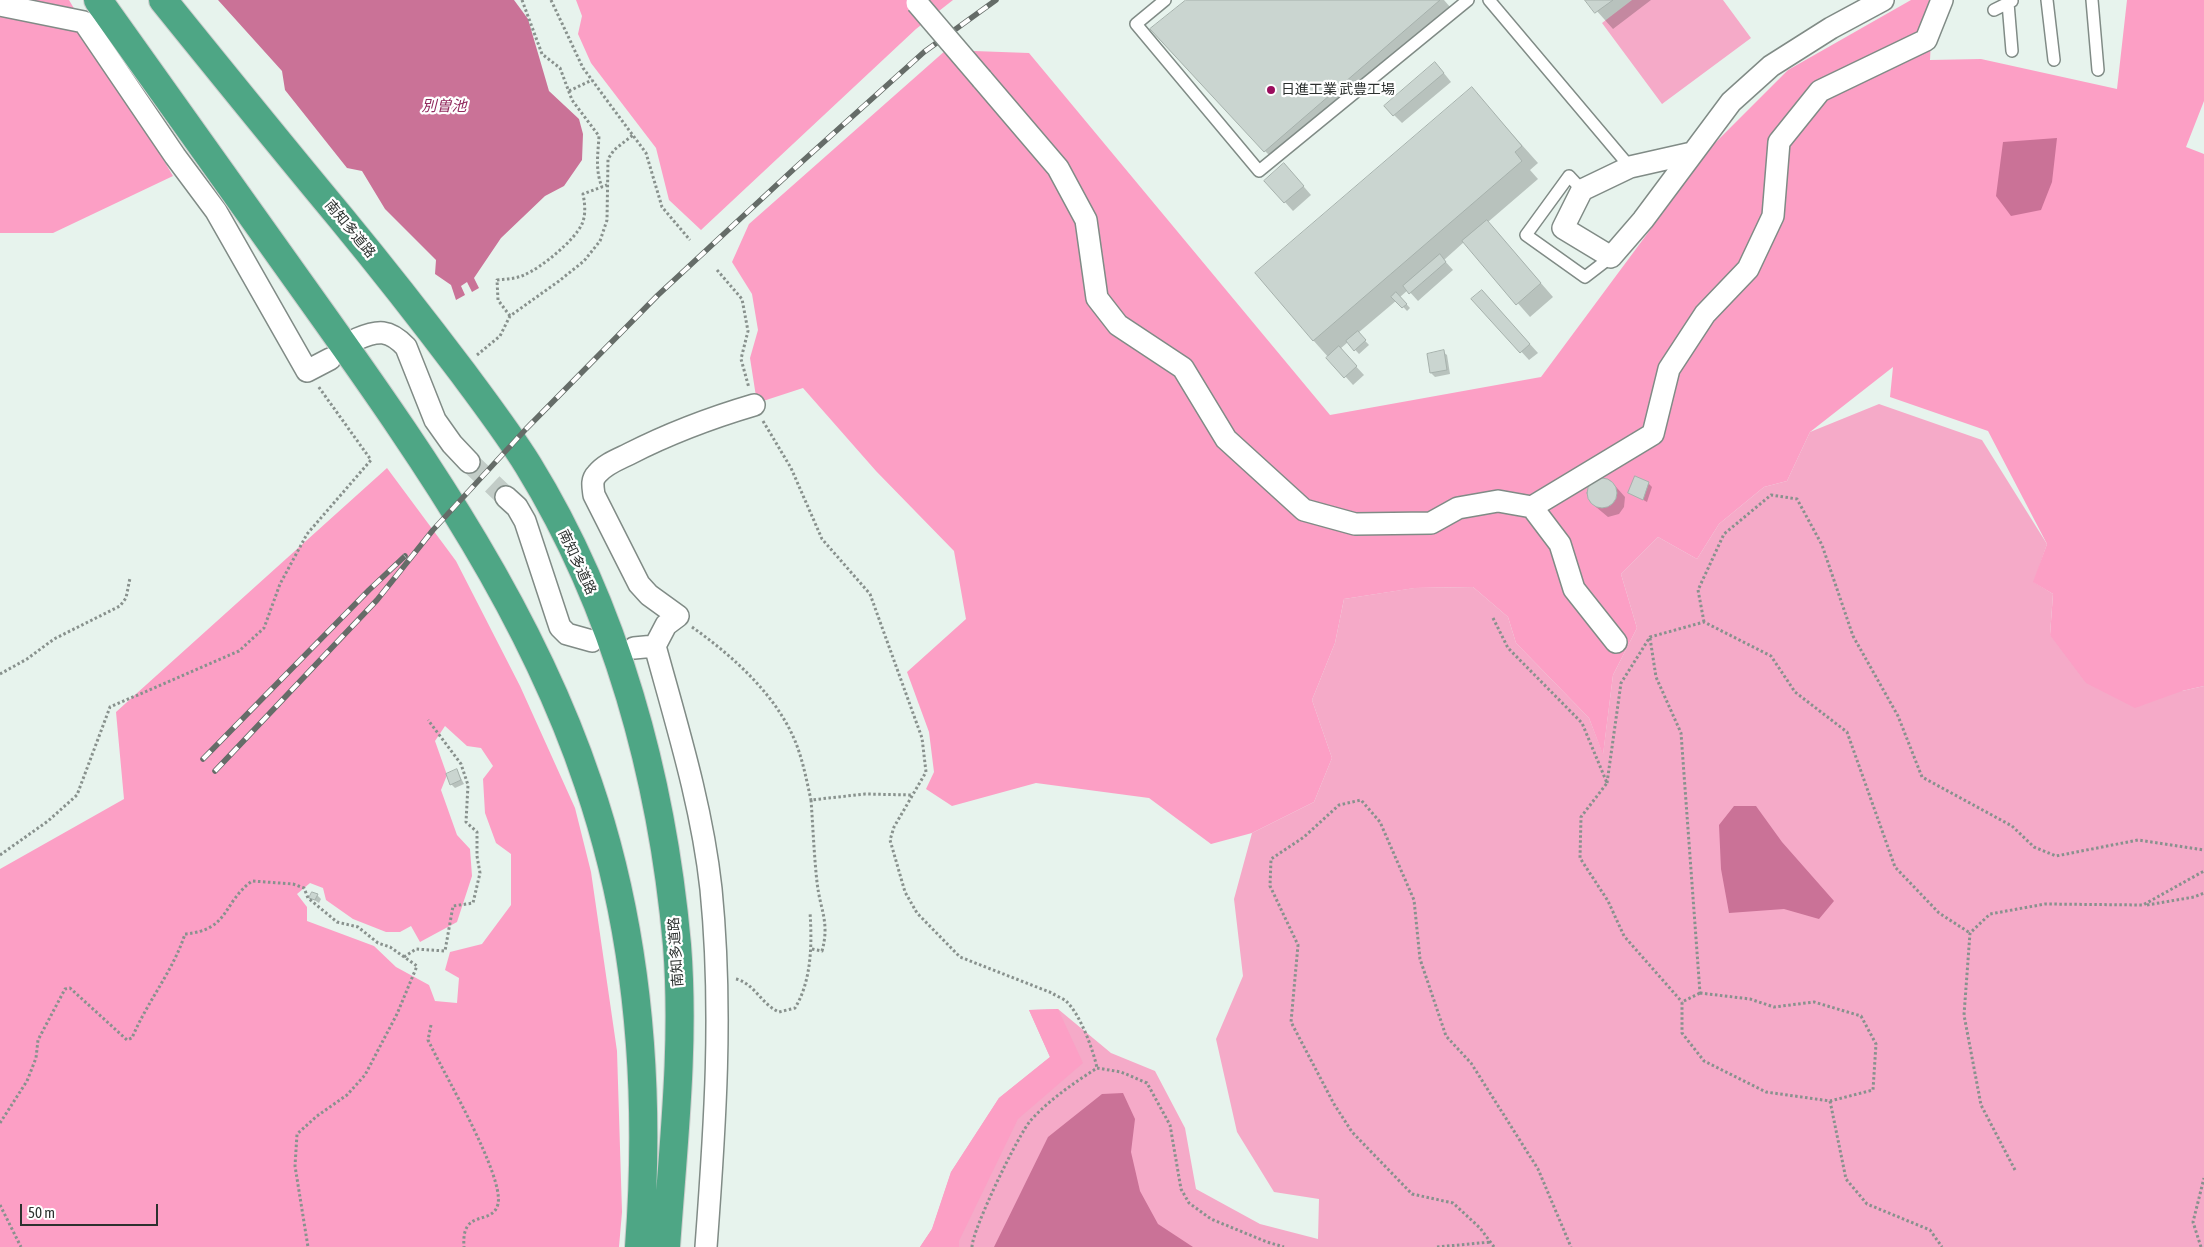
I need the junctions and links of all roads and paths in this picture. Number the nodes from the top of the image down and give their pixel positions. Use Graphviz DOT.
graph roads {
  1 [pos="98,0"];
  2 [pos="163,0"];
  3 [pos="522,0"];
  4 [pos="551,0"];
  5 [pos="1165,0"];
  6 [pos="1468,0"];
  7 [pos="1489,0"];
  8 [pos="1884,0"];
  9 [pos="1942,0"];
  10 [pos="2047,0"];
  11 [pos="2092,0"];
  12 [pos="2011,1"];
  13 [pos="916,2"];
  14 [pos="0,4"];
  15 [pos="1994,10"];
  16 [pos="2012,51"];
  17 [pos="2054,60"];
  18 [pos="2098,70"];
  19 [pos="592,80"];
  20 [pos="568,91"];
  21 [pos="633,135"];
  22 [pos="1692,152"];
  23 [pos="1630,167"];
  24 [pos="607,185"];
  25 [pos="602,187"];
  26 [pos="1582,190"];
  27 [pos="690,240"];
  28 [pos="1611,257"];
  29 [pos="717,270"];
  30 [pos="510,316"];
  31 [pos="357,339"];
  32 [pos="475,356"];
  33 [pos="330,359"];
  34 [pos="307,371"];
  35 [pos="754,405"];
  36 [pos="469,462"];
  37 [pos="506,496"];
  38 [pos="1532,507"];
  39 [pos="130,578"];
  40 [pos="678,616"];
  41 [pos="1493,618"];
  42 [pos="1704,622"];
  43 [pos="1650,638"];
  44 [pos="592,641"];
  45 [pos="1616,642"];
  46 [pos="0,674"];
  47 [pos="428,720"];
  48 [pos="1607,783"];
  49 [pos="913,795"];
  50 [pos="812,800"];
  51 [pos="2204,850"];
  52 [pos="0,855"];
  53 [pos="2204,871"];
  54 [pos="2204,892"];
  55 [pos="2144,905"];
  56 [pos="810,912"];
  57 [pos="1970,933"];
  58 [pos="812,949"];
  59 [pos="404,957"];
  60 [pos="717,981"];
  61 [pos="1700,993"];
  62 [pos="1682,1002"];
  63 [pos="431,1025"];
  64 [pos="1097,1068"];
  65 [pos="1830,1101"];
  66 [pos="0,1123"];
  67 [pos="2014,1170"];
  68 [pos="2204,1178"];
  69 [pos="0,1205"];
  70 [pos="1492,1242"];
  71 [pos="21,1247"];
  72 [pos="308,1247"];
  73 [pos="464,1247"];
  74 [pos="639,1247"];
  75 [pos="666,1247"];
  76 [pos="706,1247"];
  77 [pos="972,1247"];
  78 [pos="1284,1247"];
  79 [pos="1438,1247"];
  80 [pos="1494,1247"];
  81 [pos="1571,1247"];
  82 [pos="1942,1247"];
  83 [pos="2201,1247"];
  1 -- 74 [label="highway"];
  2 -- 75 [label="highway, 南知多道路"];
  3 -- 20 [label="path"];
  4 -- 19 [label="path"];
  5 -- 6 [label="lane"];
  7 -- 23 [label="lane"];
  8 -- 22 [label="street"];
  9 -- 38 [label="street"];
  10 -- 17 [label="lane"];
  11 -- 18 [label="lane"];
  12 -- 15 [label="lane"];
  12 -- 16 [label="lane"];
  13 -- 38 [label="street, bridge"];
  14 -- 34 [label="street"];
  19 -- 20 [label="path"];
  19 -- 21 [label="path"];
  20 -- 25 [label="path"];
  21 -- 24 [label="path"];
  21 -- 27 [label="path"];
  22 -- 23 [label="street"];
  22 -- 28 [label="street"];
  23 -- 26 [label="street"];
  24 -- 25 [label="path"];
  24 -- 30 [label="path"];
  25 -- 30 [label="path"];
  26 -- 28 [label="street"];
  26 -- 28 [label="lane"];
  29 -- 35 [label="path"];
  30 -- 32 [label="path"];
  31 -- 36 [label="street"];
  33 -- 34 [label="street"];
  34 -- 52 [label="path"];
  35 -- 40 [label="street"];
  35 -- 49 [label="path"];
  37 -- 44 [label="street"];
  38 -- 45 [label="street"];
  39 -- 46 [label="path"];
  40 -- 50 [label="path"];
  40 -- 60 [label="street"];
  41 -- 48 [label="path"];
  42 -- 43 [label="path"];
  42 -- 51 [label="path"];
  42 -- 57 [label="path"];
  43 -- 48 [label="path"];
  43 -- 61 [label="path"];
  47 -- 59 [label="path"];
  48 -- 62 [label="path"];
  49 -- 50 [label="path"];
  49 -- 64 [label="path"];
  50 -- 58 [label="path"];
  53 -- 55 [label="path"];
  54 -- 55 [label="path"];
  55 -- 57 [label="path"];
  56 -- 58 [label="path"];
  57 -- 67 [label="path"];
  58 -- 60 [label="path"];
  59 -- 66 [label="path"];
  59 -- 72 [label="path"];
  60 -- 76 [label="street"];
  61 -- 62 [label="path"];
  61 -- 65 [label="path"];
  62 -- 65 [label="path"];
  63 -- 73 [label="path"];
  64 -- 77 [label="path"];
  64 -- 78 [label="path"];
  65 -- 82 [label="path"];
  68 -- 83 [label="path"];
  69 -- 71 [label="path"];
  70 -- 79 [label="path"];
  70 -- 80 [label="path"];
  70 -- 81 [label="path"];
}
